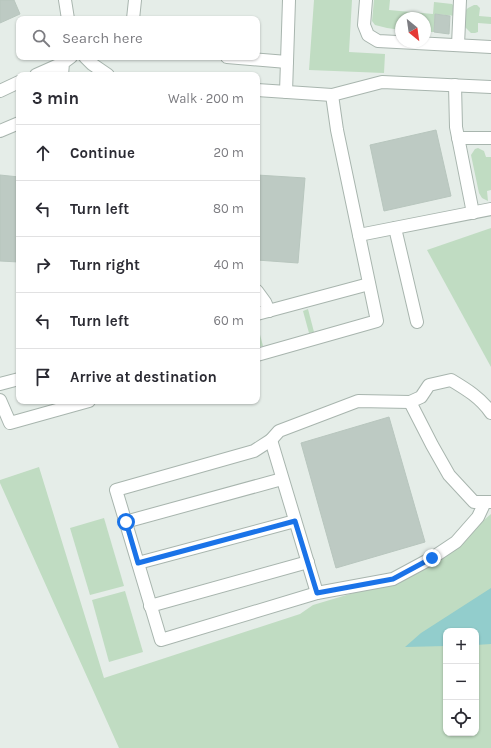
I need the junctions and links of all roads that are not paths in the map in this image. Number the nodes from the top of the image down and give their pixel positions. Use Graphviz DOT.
graph roads {
  1 [pos="66,0"];
  2 [pos="135,0"];
  3 [pos="289,0"];
  4 [pos="366,0"];
  5 [pos="460,0"];
  6 [pos="68,16"];
  7 [pos="133,16"];
  8 [pos="458,45"];
  9 [pos="491,47"];
  10 [pos="88,60"];
  11 [pos="260,60"];
  12 [pos="287,62"];
  13 [pos="66,65"];
  14 [pos="45,72"];
  15 [pos="104,72"];
  16 [pos="16,83"];
  17 [pos="455,85"];
  18 [pos="491,88"];
  19 [pos="0,90"];
  20 [pos="260,90"];
  21 [pos="286,92"];
  22 [pos="332,95"];
  23 [pos="16,124"];
  24 [pos="0,131"];
  25 [pos="458,138"];
  26 [pos="491,138"];
  27 [pos="491,209"];
  28 [pos="473,213"];
  29 [pos="395,228"];
  30 [pos="359,235"];
  31 [pos="369,284"];
  32 [pos="260,295"];
  33 [pos="269,311"];
  34 [pos="260,313"];
  35 [pos="417,322"];
  36 [pos="260,354"];
  37 [pos="16,380"];
  38 [pos="0,384"];
  39 [pos="0,400"];
  40 [pos="410,402"];
  41 [pos="78,404"];
  42 [pos="491,413"];
  43 [pos="271,440"];
  44 [pos="282,479"];
  45 [pos="488,502"];
  46 [pos="295,521"];
  47 [pos="126,522"];
  48 [pos="308,562"];
  49 [pos="138,563"];
  50 [pos="317,593"];
  51 [pos="150,606"];
  1 -- 6 [label="lane"];
  2 -- 7 [label="lane"];
  3 -- 12 [label="lane"];
  4 -- 8 [label="lane"];
  5 -- 8 [label="lane"];
  8 -- 9 [label="lane"];
  10 -- 15 [label="lane"];
  11 -- 12 [label="lane"];
  12 -- 21 [label="lane"];
  13 -- 14 [label="lane"];
  16 -- 19 [label="lane"];
  17 -- 18 [label="lane"];
  17 -- 22 [label="lane"];
  17 -- 25 [label="lane"];
  20 -- 21 [label="lane"];
  21 -- 22 [label="lane"];
  22 -- 30 [label="lane"];
  23 -- 24 [label="lane"];
  25 -- 26 [label="lane"];
  25 -- 28 [label="lane"];
  27 -- 28 [label="lane"];
  28 -- 29 [label="lane"];
  29 -- 30 [label="lane"];
  29 -- 35 [label="lane"];
  30 -- 31 [label="lane"];
  31 -- 33 [label="lane"];
  31 -- 36 [label="lane"];
  32 -- 33 [label="lane"];
  33 -- 34 [label="lane"];
  37 -- 38 [label="lane"];
  39 -- 41 [label="lane"];
  40 -- 42 [label="lane"];
  40 -- 43 [label="lane"];
  40 -- 45 [label="lane"];
  43 -- 44 [label="lane"];
  43 -- 47 [label="lane"];
  44 -- 46 [label="lane"];
  44 -- 47 [label="lane"];
  45 -- 50 [label="lane"];
  46 -- 48 [label="lane"];
  46 -- 49 [label="lane"];
  47 -- 49 [label="lane"];
  48 -- 50 [label="lane"];
  48 -- 51 [label="lane"];
  49 -- 51 [label="lane"];
  50 -- 51 [label="lane"];
}
